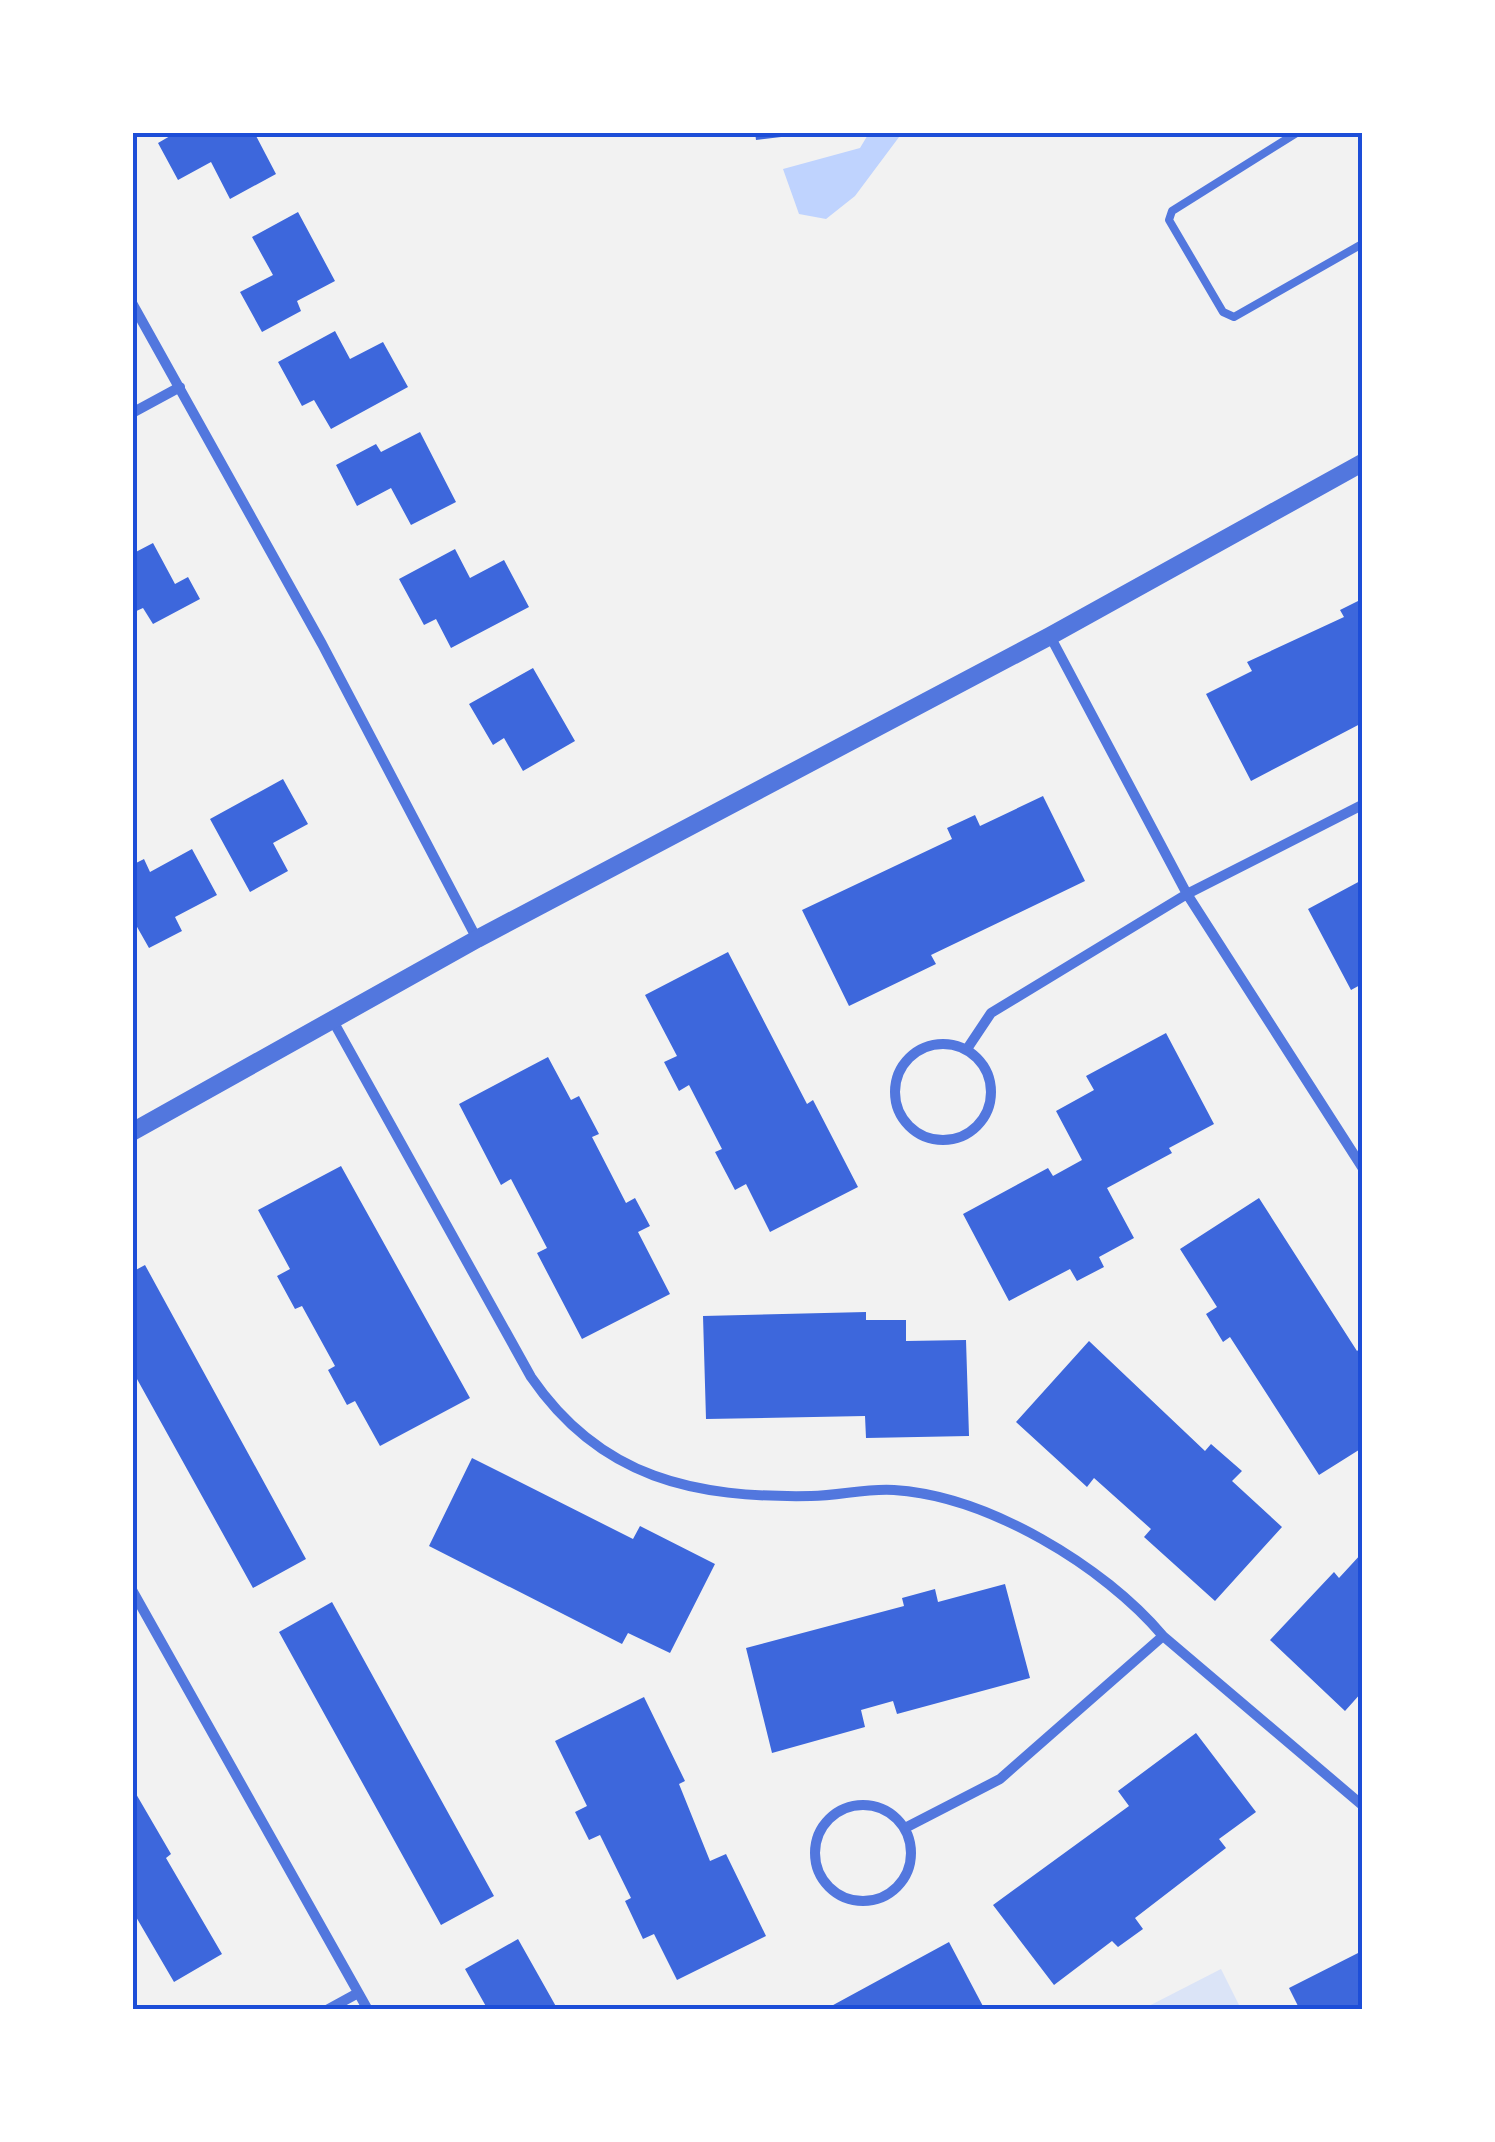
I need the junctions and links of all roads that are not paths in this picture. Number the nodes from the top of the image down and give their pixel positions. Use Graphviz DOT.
graph roads {
  1 [pos="1298,132"];
  2 [pos="1362,244"];
  3 [pos="132,302"];
  4 [pos="180,387"];
  5 [pos="132,413"];
  6 [pos="1362,464"];
  7 [pos="1050,636"];
  8 [pos="1362,805"];
  9 [pos="1187,894"];
  10 [pos="477,939"];
  11 [pos="333,1021"];
  12 [pos="966,1049"];
  13 [pos="132,1132"];
  14 [pos="1362,1167"];
  15 [pos="132,1590"];
  16 [pos="1164,1636"];
  17 [pos="1362,1805"];
  18 [pos="905,1828"];
  19 [pos="358,1993"];
  20 [pos="327,2010"];
  21 [pos="368,2010"];
  1 -- 2 [label="lane"];
  3 -- 4 [label="street"];
  4 -- 5 [label="street"];
  4 -- 10 [label="street"];
  6 -- 7 [label="street"];
  7 -- 9 [label="street"];
  7 -- 10 [label="street"];
  8 -- 9 [label="street"];
  9 -- 12 [label="street"];
  9 -- 14 [label="street"];
  10 -- 11 [label="street"];
  11 -- 13 [label="street"];
  11 -- 16 [label="street"];
  12 -- 12 [label="street"];
  15 -- 19 [label="street"];
  16 -- 17 [label="street"];
  16 -- 18 [label="street"];
  18 -- 18 [label="street"];
  19 -- 20 [label="street"];
  19 -- 21 [label="street"];
}
